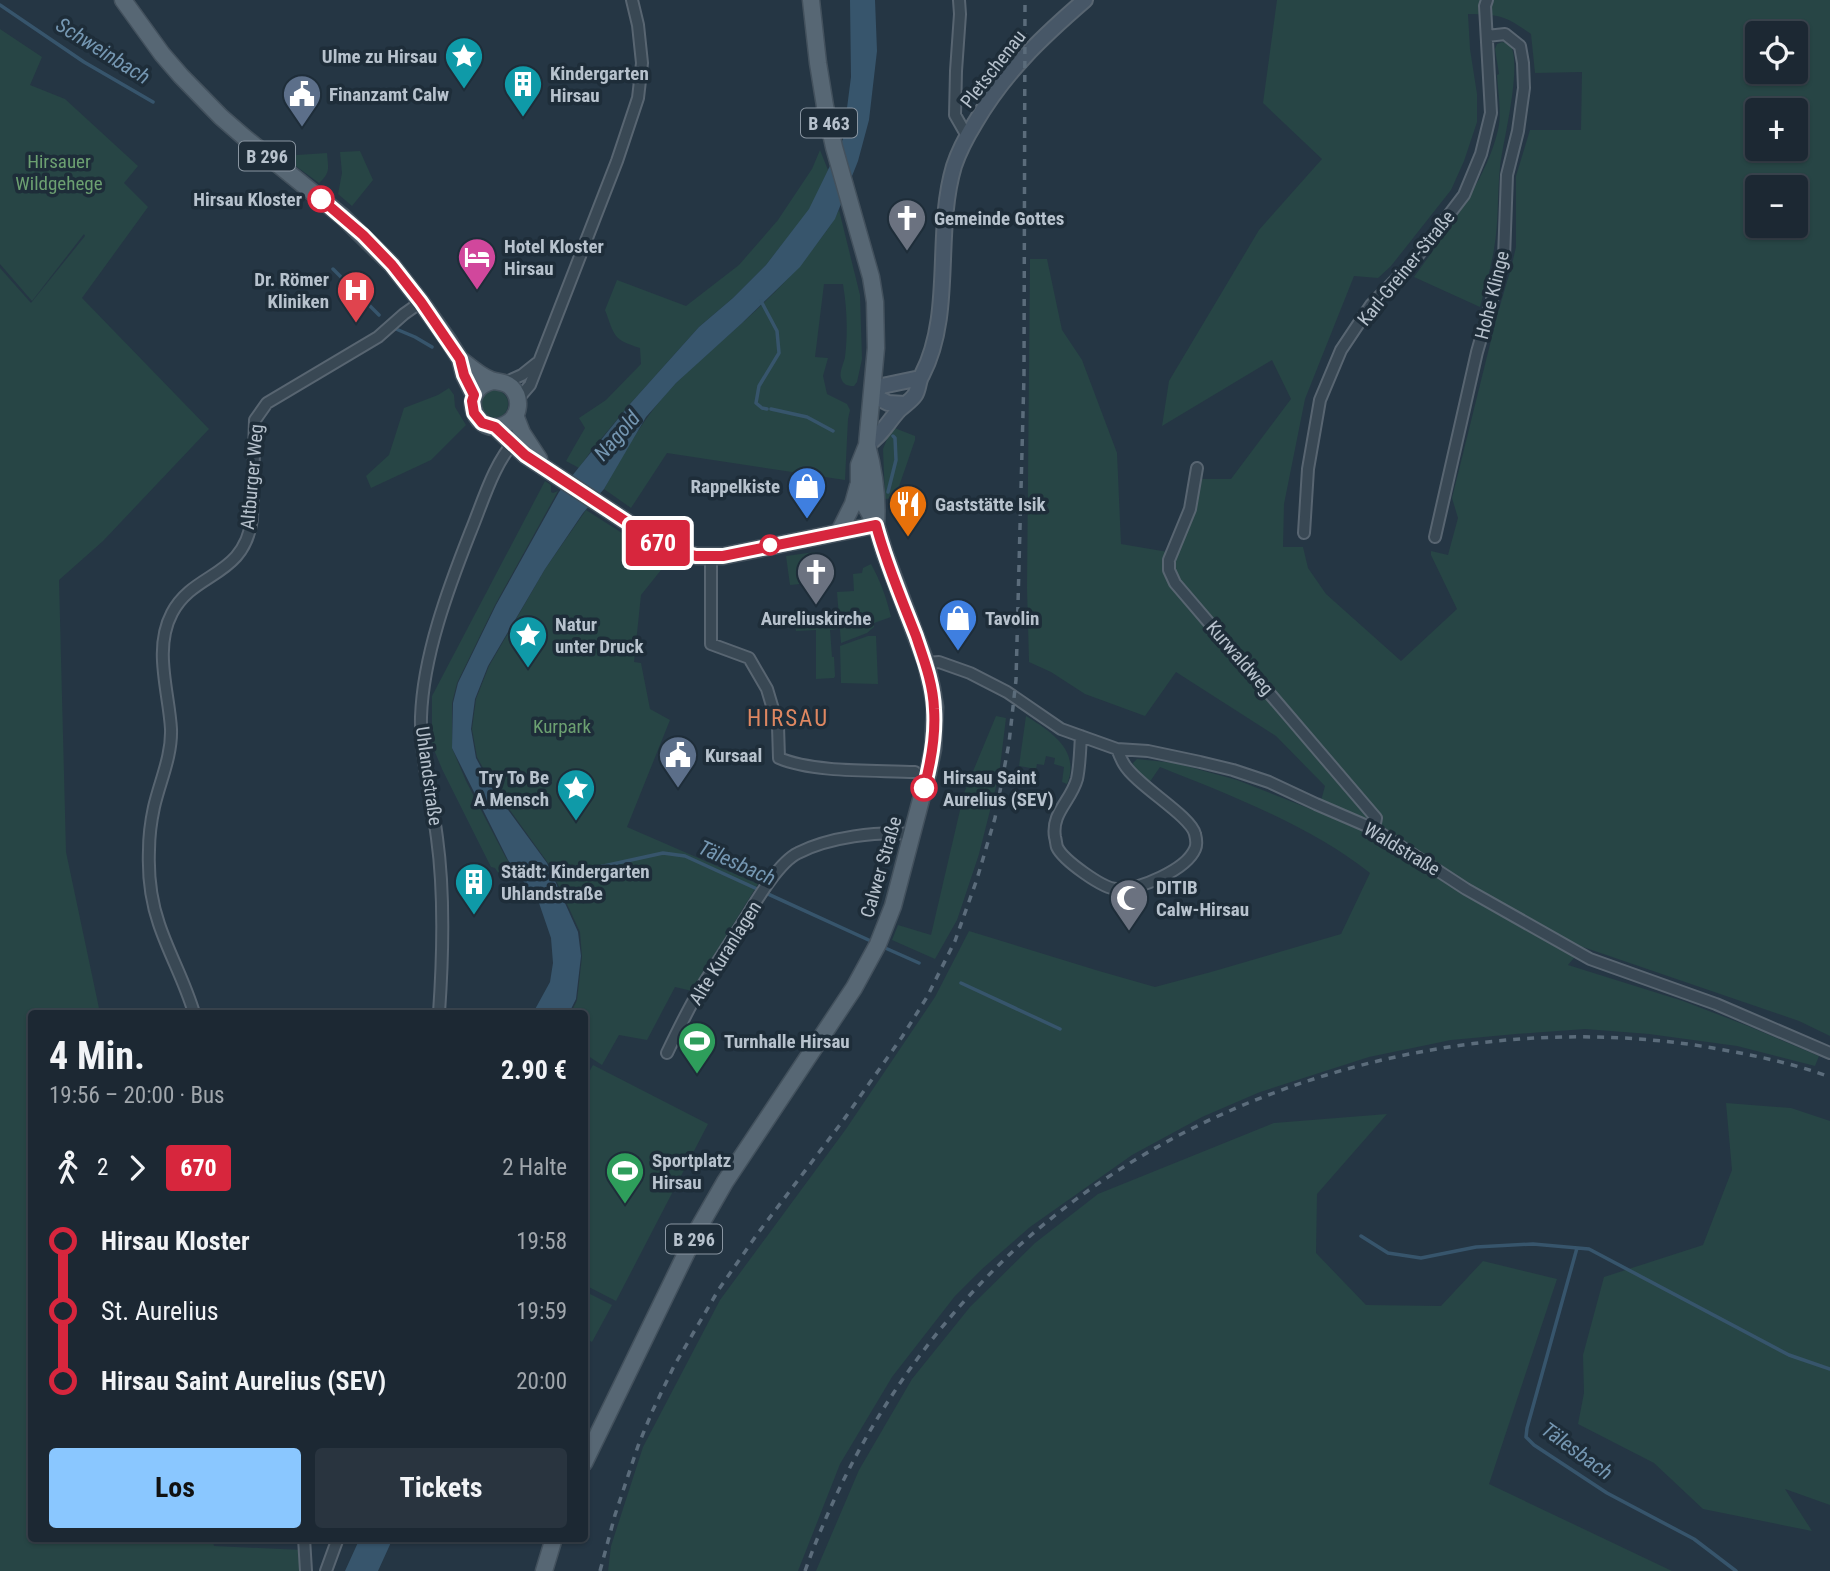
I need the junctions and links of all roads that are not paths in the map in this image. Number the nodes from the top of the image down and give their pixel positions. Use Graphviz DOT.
graph roads {
  1 [pos="123,0"];
  2 [pos="632,0"];
  3 [pos="811,0"];
  4 [pos="959,0"];
  5 [pos="1085,0"];
  6 [pos="1487,0"];
  7 [pos="1487,36"];
  8 [pos="967,136"];
  9 [pos="421,302"];
  10 [pos="460,359"];
  11 [pos="539,361"];
  12 [pos="920,378"];
  13 [pos="499,382"];
  14 [pos="474,395"];
  15 [pos="872,395"];
  16 [pos="905,404"];
  17 [pos="517,407"];
  18 [pos="495,427"];
  19 [pos="517,438"];
  20 [pos="867,445"];
  21 [pos="1197,468"];
  22 [pos="859,483"];
  23 [pos="876,525"];
  24 [pos="839,532"];
  25 [pos="1304,533"];
  26 [pos="1435,537"];
  27 [pos="711,556"];
  28 [pos="926,663"];
  29 [pos="1081,736"];
  30 [pos="1117,749"];
  31 [pos="915,772"];
  32 [pos="1374,829"];
  33 [pos="912,834"];
  34 [pos="193,1010"];
  35 [pos="439,1010"];
  36 [pos="667,1052"];
  37 [pos="1830,1053"];
  38 [pos="588,1455"];
  39 [pos="304,1542"];
  40 [pos="337,1542"];
  41 [pos="553,1542"];
  42 [pos="306,1571"];
  43 [pos="326,1571"];
  44 [pos="544,1571"];
  1 -- 9 [label="main road, B 296"];
  2 -- 11 [label="street"];
  3 -- 15 [label="main road, B 463"];
  4 -- 8 [label="street"];
  5 -- 8 [label="main road, Pletschenau"];
  6 -- 7 [label="street, Karl-Greiner-Straße"];
  7 -- 25 [label="street, Karl-Greiner-Straße"];
  7 -- 26 [label="street, Hohe Klinge"];
  8 -- 12 [label="main road, Pletschenau"];
  9 -- 10 [label="main road, B 296"];
  9 -- 34 [label="street, Altburger Weg"];
  10 -- 13 [label="main road, B 296"];
  10 -- 14 [label="main road, B 296"];
  11 -- 13 [label="street"];
  11 -- 17 [label="street"];
  12 -- 15 [label="main road"];
  12 -- 16 [label="main road, Pletschenau"];
  13 -- 14 [label="main road"];
  13 -- 17 [label="main road, B 296"];
  14 -- 18 [label="main road, B 296"];
  15 -- 16 [label="main road"];
  15 -- 20 [label="main road, B 463"];
  16 -- 20 [label="main road, Pletschenau"];
  17 -- 18 [label="main road"];
  17 -- 19 [label="main road, B 296"];
  18 -- 19 [label="main road, B 296"];
  19 -- 27 [label="main road, B 296"];
  19 -- 35 [label="street, Uhlandstraße"];
  20 -- 22 [label="main road, B 463"];
  20 -- 23 [label="main road, B 463"];
  21 -- 32 [label="street, Kurwaldweg"];
  22 -- 23 [label="main road"];
  22 -- 24 [label="main road"];
  23 -- 24 [label="main road, B 296"];
  23 -- 28 [label="main road, Calwer Straße / B 296"];
  24 -- 27 [label="main road, B 296"];
  27 -- 31 [label="street"];
  28 -- 29 [label="street, Waldstraße"];
  28 -- 33 [label="main road, Calwer Straße / B 296"];
  29 -- 30 [label="street, Waldstraße"];
  29 -- 30 [label="street"];
  30 -- 32 [label="street, Waldstraße"];
  32 -- 37 [label="street, Waldstraße"];
  33 -- 36 [label="street, Alte Kuranlagen"];
  33 -- 38 [label="main road, Calwer Straße / B 296"];
  39 -- 42 [label="street"];
  40 -- 43 [label="street"];
  41 -- 44 [label="main road"];
}
